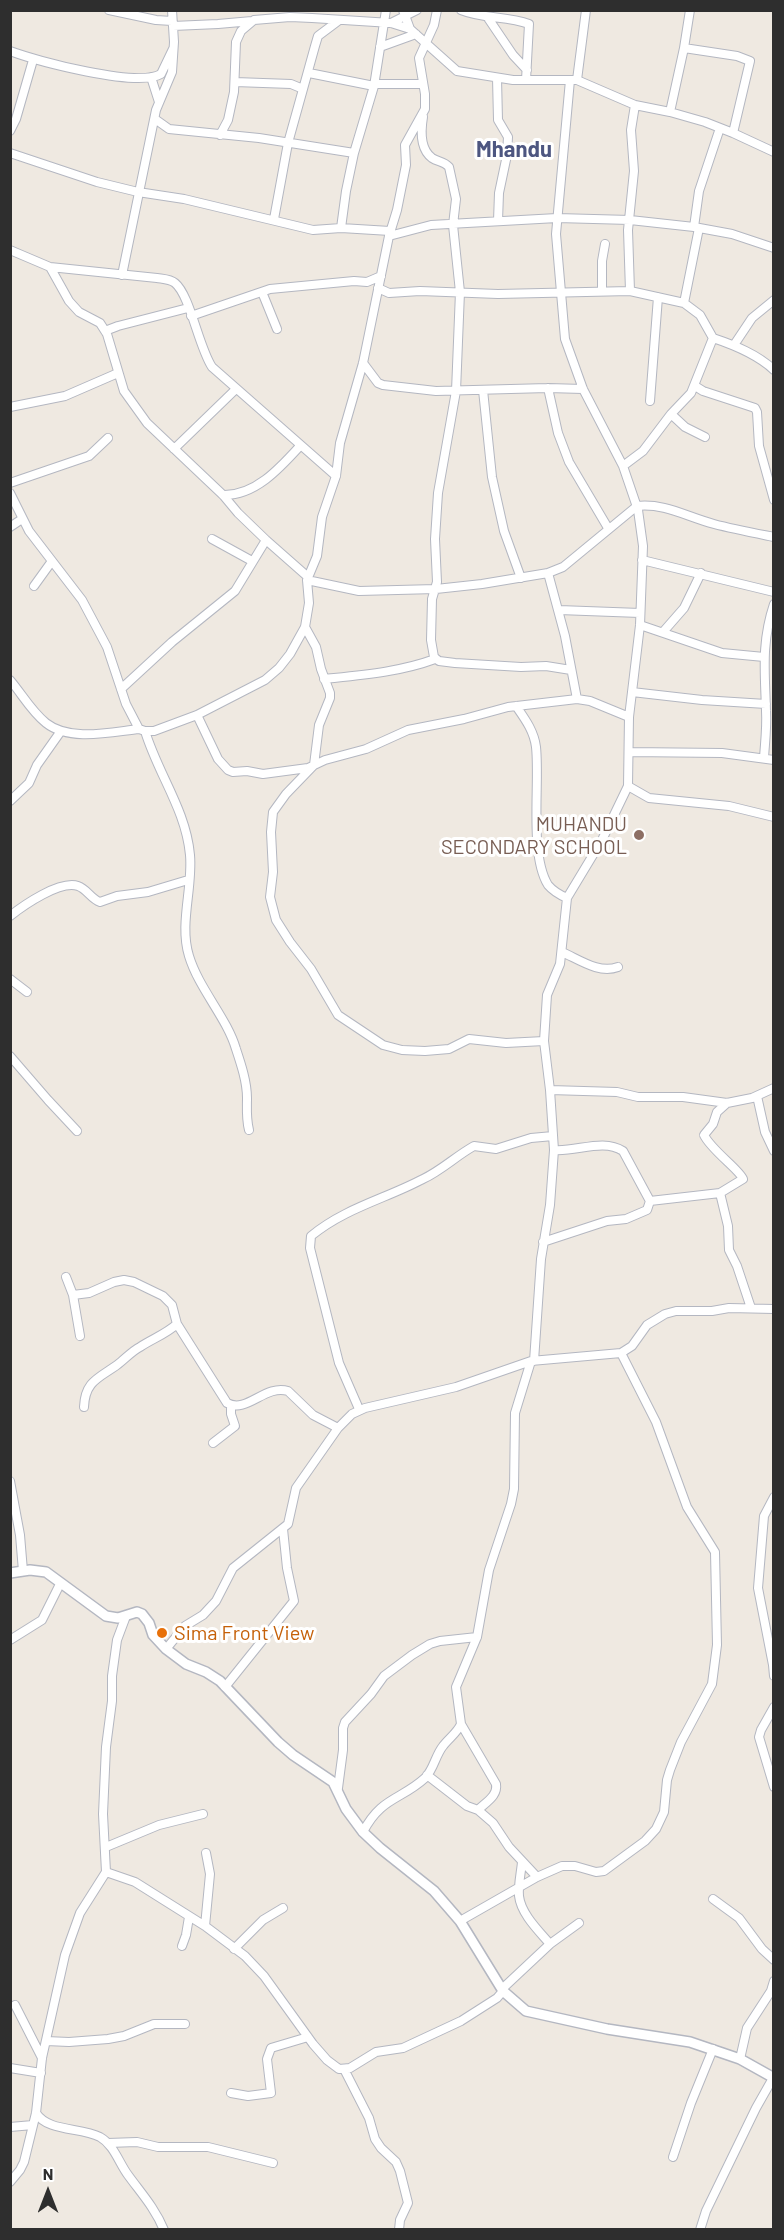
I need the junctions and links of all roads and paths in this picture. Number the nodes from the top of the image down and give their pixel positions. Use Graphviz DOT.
graph roads {
  1 [pos="109,10"];
  2 [pos="172,10"];
  3 [pos="386,10"];
  4 [pos="417,10"];
  5 [pos="437,10"];
  6 [pos="461,10"];
  7 [pos="586,10"];
  8 [pos="680,10"];
  9 [pos="404,13"];
  10 [pos="689,14"];
  11 [pos="488,18"];
  12 [pos="339,20"];
  13 [pos="254,21"];
  14 [pos="387,22"];
  15 [pos="172,23"];
  16 [pos="413,31"];
  17 [pos="426,41"];
  18 [pos="380,47"];
  19 [pos="174,48"];
  20 [pos="684,48"];
  21 [pos="10,51"];
  22 [pos="33,60"];
  23 [pos="527,70"];
  24 [pos="309,73"];
  25 [pos="151,77"];
  26 [pos="497,78"];
  27 [pos="526,80"];
  28 [pos="573,80"];
  29 [pos="235,82"];
  30 [pos="423,84"];
  31 [pos="374,85"];
  32 [pos="303,89"];
  33 [pos="159,102"];
  34 [pos="634,105"];
  35 [pos="424,112"];
  36 [pos="670,112"];
  37 [pos="154,119"];
  38 [pos="720,128"];
  39 [pos="10,131"];
  40 [pos="733,132"];
  41 [pos="220,135"];
  42 [pos="288,143"];
  43 [pos="774,152"];
  44 [pos="10,153"];
  45 [pos="354,153"];
  46 [pos="138,192"];
  47 [pos="557,218"];
  48 [pos="274,219"];
  49 [pos="630,220"];
  50 [pos="498,221"];
  51 [pos="453,225"];
  52 [pos="697,227"];
  53 [pos="341,228"];
  54 [pos="390,233"];
  55 [pos="605,244"];
  56 [pos="774,248"];
  57 [pos="10,250"];
  58 [pos="50,267"];
  59 [pos="122,275"];
  60 [pos="381,276"];
  61 [pos="378,288"];
  62 [pos="602,291"];
  63 [pos="630,291"];
  64 [pos="262,292"];
  65 [pos="460,292"];
  66 [pos="562,292"];
  67 [pos="658,297"];
  68 [pos="774,300"];
  69 [pos="684,303"];
  70 [pos="189,312"];
  71 [pos="277,329"];
  72 [pos="105,331"];
  73 [pos="713,338"];
  74 [pos="734,345"];
  75 [pos="363,363"];
  76 [pos="774,370"];
  77 [pos="118,373"];
  78 [pos="695,386"];
  79 [pos="548,388"];
  80 [pos="236,389"];
  81 [pos="583,389"];
  82 [pos="483,390"];
  83 [pos="456,391"];
  84 [pos="650,401"];
  85 [pos="10,407"];
  86 [pos="671,414"];
  87 [pos="705,437"];
  88 [pos="108,438"];
  89 [pos="300,446"];
  90 [pos="174,449"];
  91 [pos="623,466"];
  92 [pos="336,476"];
  93 [pos="10,483"];
  94 [pos="772,489"];
  95 [pos="10,493"];
  96 [pos="224,495"];
  97 [pos="774,500"];
  98 [pos="637,506"];
  99 [pos="22,519"];
  100 [pos="10,527"];
  101 [pos="608,528"];
  102 [pos="774,537"];
  103 [pos="212,539"];
  104 [pos="266,540"];
  105 [pos="642,560"];
  106 [pos="52,561"];
  107 [pos="252,561"];
  108 [pos="548,573"];
  109 [pos="700,573"];
  110 [pos="308,578"];
  111 [pos="521,578"];
  112 [pos="34,586"];
  113 [pos="436,589"];
  114 [pos="774,592"];
  115 [pos="774,604"];
  116 [pos="558,610"];
  117 [pos="640,613"];
  118 [pos="640,625"];
  119 [pos="305,627"];
  120 [pos="663,632"];
  121 [pos="764,657"];
  122 [pos="435,659"];
  123 [pos="571,670"];
  124 [pos="324,679"];
  125 [pos="10,680"];
  126 [pos="121,689"];
  127 [pos="632,692"];
  128 [pos="577,699"];
  129 [pos="766,704"];
  130 [pos="516,706"];
  131 [pos="197,715"];
  132 [pos="629,717"];
  133 [pos="142,730"];
  134 [pos="61,731"];
  135 [pos="629,752"];
  136 [pos="764,758"];
  137 [pos="774,760"];
  138 [pos="314,765"];
  139 [pos="628,786"];
  140 [pos="10,801"];
  141 [pos="774,817"];
  142 [pos="188,880"];
  143 [pos="567,898"];
  144 [pos="10,916"];
  145 [pos="562,952"];
  146 [pos="618,967"];
  147 [pos="10,979"];
  148 [pos="27,992"];
  149 [pos="544,1041"];
  150 [pos="10,1056"];
  151 [pos="774,1088"];
  152 [pos="550,1090"];
  153 [pos="757,1096"];
  154 [pos="728,1103"];
  155 [pos="249,1130"];
  156 [pos="77,1131"];
  157 [pos="553,1136"];
  158 [pos="554,1150"];
  159 [pos="774,1150"];
  160 [pos="720,1193"];
  161 [pos="650,1201"];
  162 [pos="543,1242"];
  163 [pos="66,1277"];
  164 [pos="74,1295"];
  165 [pos="751,1308"];
  166 [pos="774,1309"];
  167 [pos="177,1324"];
  168 [pos="80,1336"];
  169 [pos="621,1353"];
  170 [pos="532,1361"];
  171 [pos="231,1405"];
  172 [pos="84,1407"];
  173 [pos="359,1409"];
  174 [pos="338,1428"];
  175 [pos="213,1443"];
  176 [pos="10,1481"];
  177 [pos="774,1497"];
  178 [pos="283,1528"];
  179 [pos="23,1571"];
  180 [pos="10,1573"];
  181 [pos="60,1584"];
  182 [pos="126,1616"];
  183 [pos="477,1637"];
  184 [pos="10,1640"];
  185 [pos="166,1649"];
  186 [pos="772,1649"];
  187 [pos="774,1676"];
  188 [pos="225,1687"];
  189 [pos="774,1707"];
  190 [pos="460,1724"];
  191 [pos="427,1775"];
  192 [pos="774,1787"];
  193 [pos="338,1788"];
  194 [pos="478,1809"];
  195 [pos="203,1814"];
  196 [pos="363,1832"];
  197 [pos="106,1847"];
  198 [pos="206,1853"];
  199 [pos="522,1862"];
  200 [pos="106,1872"];
  201 [pos="537,1877"];
  202 [pos="519,1890"];
  203 [pos="713,1899"];
  204 [pos="283,1908"];
  205 [pos="189,1917"];
  206 [pos="460,1921"];
  207 [pos="579,1923"];
  208 [pos="205,1926"];
  209 [pos="550,1944"];
  210 [pos="182,1946"];
  211 [pos="234,1949"];
  212 [pos="774,1960"];
  213 [pos="774,1981"];
  214 [pos="503,1990"];
  215 [pos="15,2005"];
  216 [pos="185,2024"];
  217 [pos="308,2037"];
  218 [pos="46,2041"];
  219 [pos="712,2049"];
  220 [pos="42,2058"];
  221 [pos="740,2059"];
  222 [pos="10,2068"];
  223 [pos="344,2069"];
  224 [pos="41,2073"];
  225 [pos="773,2078"];
  226 [pos="231,2093"];
  227 [pos="36,2113"];
  228 [pos="33,2125"];
  229 [pos="10,2127"];
  230 [pos="108,2144"];
  231 [pos="672,2157"];
  232 [pos="273,2163"];
  233 [pos="12,2177"];
  234 [pos="164,2229"];
  235 [pos="399,2229"];
  236 [pos="700,2229"];
  1 -- 15 [label="street"];
  2 -- 15 [label="street"];
  3 -- 14 [label="street"];
  4 -- 9 [label="street"];
  5 -- 17 [label="street"];
  6 -- 11 [label="street"];
  7 -- 28 [label="street"];
  8 -- 10 [label="street"];
  9 -- 14 [label="street"];
  9 -- 16 [label="street"];
  10 -- 20 [label="street"];
  11 -- 23 [label="street"];
  11 -- 23 [label="street"];
  12 -- 13 [label="street"];
  12 -- 14 [label="street"];
  12 -- 24 [label="street"];
  13 -- 15 [label="street"];
  13 -- 29 [label="street"];
  14 -- 16 [label="street"];
  14 -- 18 [label="street"];
  15 -- 19 [label="street"];
  16 -- 17 [label="street"];
  16 -- 18 [label="street"];
  17 -- 26 [label="street"];
  17 -- 30 [label="street"];
  18 -- 31 [label="street"];
  19 -- 25 [label="street"];
  19 -- 33 [label="street"];
  20 -- 36 [label="street"];
  20 -- 40 [label="street"];
  21 -- 22 [label="street"];
  22 -- 25 [label="street"];
  22 -- 39 [label="street"];
  23 -- 27 [label="street"];
  24 -- 31 [label="street"];
  24 -- 32 [label="street"];
  25 -- 33 [label="street"];
  26 -- 27 [label="street"];
  26 -- 50 [label="street"];
  27 -- 28 [label="street"];
  28 -- 34 [label="street"];
  28 -- 47 [label="street"];
  29 -- 32 [label="street"];
  29 -- 41 [label="street"];
  30 -- 31 [label="street"];
  30 -- 35 [label="street"];
  31 -- 45 [label="street"];
  32 -- 42 [label="street"];
  33 -- 37 [label="street"];
  34 -- 36 [label="street"];
  34 -- 49 [label="street"];
  35 -- 51 [label="street"];
  35 -- 54 [label="street"];
  36 -- 38 [label="street"];
  37 -- 41 [label="street"];
  37 -- 46 [label="street"];
  38 -- 40 [label="street"];
  38 -- 52 [label="street"];
  40 -- 43 [label="street"];
  41 -- 42 [label="street"];
  42 -- 45 [label="street"];
  42 -- 48 [label="street"];
  44 -- 46 [label="street"];
  45 -- 53 [label="street"];
  46 -- 48 [label="street"];
  46 -- 59 [label="street"];
  47 -- 49 [label="street"];
  47 -- 50 [label="street"];
  47 -- 66 [label="street"];
  48 -- 53 [label="street"];
  49 -- 52 [label="street"];
  49 -- 63 [label="street"];
  50 -- 51 [label="street"];
  51 -- 54 [label="street"];
  51 -- 65 [label="street"];
  52 -- 56 [label="street"];
  52 -- 69 [label="street"];
  53 -- 54 [label="street"];
  54 -- 60 [label="street"];
  55 -- 62 [label="street"];
  57 -- 58 [label="street"];
  58 -- 59 [label="street"];
  58 -- 72 [label="street"];
  59 -- 70 [label="street"];
  60 -- 61 [label="street"];
  60 -- 64 [label="street"];
  61 -- 65 [label="street"];
  61 -- 75 [label="street"];
  62 -- 63 [label="street"];
  62 -- 66 [label="street"];
  63 -- 67 [label="street"];
  64 -- 70 [label="street"];
  64 -- 71 [label="street"];
  65 -- 66 [label="street"];
  65 -- 83 [label="street"];
  66 -- 81 [label="street"];
  67 -- 69 [label="street"];
  67 -- 84 [label="street"];
  68 -- 74 [label="street"];
  69 -- 73 [label="street"];
  70 -- 72 [label="street"];
  70 -- 80 [label="street"];
  72 -- 77 [label="street"];
  73 -- 74 [label="street"];
  73 -- 78 [label="street"];
  74 -- 76 [label="street"];
  75 -- 83 [label="street"];
  75 -- 92 [label="street"];
  77 -- 85 [label="street"];
  77 -- 90 [label="street"];
  78 -- 86 [label="street"];
  78 -- 94 [label="street"];
  79 -- 81 [label="street"];
  79 -- 82 [label="street"];
  79 -- 101 [label="street"];
  80 -- 89 [label="street"];
  80 -- 90 [label="street"];
  81 -- 91 [label="street"];
  82 -- 83 [label="street"];
  82 -- 111 [label="street"];
  83 -- 113 [label="street"];
  86 -- 87 [label="street"];
  86 -- 91 [label="street"];
  88 -- 93 [label="street"];
  89 -- 92 [label="street"];
  89 -- 96 [label="street"];
  90 -- 96 [label="street"];
  91 -- 98 [label="street"];
  92 -- 110 [label="street"];
  94 -- 97 [label="street"];
  95 -- 99 [label="street"];
  96 -- 104 [label="street"];
  98 -- 101 [label="street"];
  98 -- 102 [label="street"];
  98 -- 105 [label="street"];
  99 -- 100 [label="street"];
  99 -- 106 [label="street"];
  101 -- 108 [label="street"];
  103 -- 107 [label="street"];
  104 -- 107 [label="street"];
  104 -- 110 [label="street"];
  105 -- 109 [label="street"];
  105 -- 117 [label="street"];
  106 -- 112 [label="street"];
  106 -- 126 [label="street"];
  107 -- 126 [label="street"];
  108 -- 111 [label="street"];
  108 -- 116 [label="street"];
  109 -- 114 [label="street"];
  109 -- 120 [label="street"];
  110 -- 113 [label="street"];
  110 -- 119 [label="street"];
  111 -- 113 [label="street"];
  113 -- 122 [label="street"];
  115 -- 121 [label="street"];
  116 -- 117 [label="street"];
  116 -- 123 [label="street"];
  117 -- 118 [label="street"];
  118 -- 120 [label="street"];
  118 -- 127 [label="street"];
  119 -- 124 [label="street"];
  119 -- 131 [label="street"];
  120 -- 121 [label="street"];
  121 -- 129 [label="street"];
  122 -- 123 [label="street"];
  122 -- 124 [label="street"];
  123 -- 128 [label="street"];
  124 -- 138 [label="street"];
  125 -- 134 [label="street"];
  126 -- 133 [label="street"];
  127 -- 129 [label="street"];
  127 -- 132 [label="street"];
  128 -- 130 [label="street"];
  128 -- 132 [label="street"];
  129 -- 136 [label="street"];
  130 -- 138 [label="street"];
  130 -- 143 [label="street"];
  131 -- 133 [label="street"];
  131 -- 138 [label="street"];
  132 -- 135 [label="street"];
  133 -- 134 [label="street"];
  133 -- 142 [label="street"];
  134 -- 140 [label="street"];
  135 -- 136 [label="street"];
  135 -- 139 [label="street"];
  136 -- 137 [label="street"];
  138 -- 149 [label="street"];
  139 -- 141 [label="street"];
  139 -- 143 [label="street"];
  142 -- 144 [label="street"];
  142 -- 155 [label="street"];
  143 -- 145 [label="street"];
  145 -- 146 [label="street"];
  145 -- 149 [label="street"];
  147 -- 148 [label="street"];
  149 -- 152 [label="street"];
  150 -- 156 [label="street"];
  151 -- 153 [label="street"];
  152 -- 154 [label="street"];
  152 -- 157 [label="street"];
  153 -- 154 [label="street"];
  153 -- 159 [label="street"];
  154 -- 160 [label="street"];
  157 -- 158 [label="street"];
  157 -- 173 [label="street"];
  158 -- 161 [label="street"];
  158 -- 162 [label="street"];
  160 -- 161 [label="street"];
  160 -- 165 [label="street"];
  161 -- 162 [label="street"];
  162 -- 170 [label="street"];
  163 -- 164 [label="street"];
  164 -- 167 [label="street"];
  164 -- 168 [label="street"];
  165 -- 166 [label="street"];
  165 -- 169 [label="street"];
  167 -- 171 [label="street"];
  167 -- 172 [label="street"];
  169 -- 170 [label="street"];
  169 -- 201 [label="street"];
  170 -- 173 [label="street"];
  170 -- 183 [label="street"];
  171 -- 174 [label="street"];
  171 -- 175 [label="street"];
  173 -- 174 [label="street"];
  174 -- 178 [label="street"];
  176 -- 179 [label="street"];
  177 -- 186 [label="street"];
  178 -- 185 [label="street"];
  178 -- 188 [label="street"];
  179 -- 180 [label="street"];
  179 -- 181 [label="street"];
  181 -- 182 [label="street"];
  181 -- 184 [label="street"];
  182 -- 185 [label="street"];
  182 -- 197 [label="street"];
  183 -- 190 [label="street"];
  183 -- 193 [label="street"];
  185 -- 188 [label="street"];
  186 -- 187 [label="street"];
  188 -- 193 [label="street"];
  189 -- 192 [label="street"];
  190 -- 191 [label="street"];
  190 -- 194 [label="street"];
  191 -- 194 [label="street"];
  191 -- 196 [label="street"];
  193 -- 196 [label="street"];
  194 -- 199 [label="street"];
  195 -- 197 [label="street"];
  196 -- 206 [label="street"];
  197 -- 200 [label="street"];
  198 -- 208 [label="street"];
  199 -- 201 [label="street"];
  199 -- 202 [label="street"];
  200 -- 205 [label="street"];
  200 -- 218 [label="street"];
  201 -- 202 [label="street"];
  202 -- 206 [label="street"];
  202 -- 209 [label="street"];
  203 -- 212 [label="street"];
  204 -- 211 [label="street"];
  205 -- 208 [label="street"];
  205 -- 210 [label="street"];
  206 -- 214 [label="street"];
  207 -- 209 [label="street"];
  208 -- 211 [label="street"];
  209 -- 214 [label="street"];
  211 -- 217 [label="street"];
  213 -- 221 [label="street"];
  214 -- 219 [label="street"];
  214 -- 223 [label="street"];
  215 -- 220 [label="street"];
  216 -- 218 [label="street"];
  217 -- 223 [label="street"];
  217 -- 226 [label="street"];
  218 -- 220 [label="street"];
  219 -- 221 [label="street"];
  219 -- 231 [label="street"];
  220 -- 224 [label="street"];
  221 -- 225 [label="street"];
  222 -- 224 [label="street"];
  223 -- 235 [label="street"];
  224 -- 227 [label="street"];
  225 -- 236 [label="street"];
  227 -- 228 [label="street"];
  227 -- 230 [label="street"];
  228 -- 229 [label="street"];
  228 -- 233 [label="street"];
  230 -- 232 [label="street"];
  230 -- 234 [label="street"];
}
